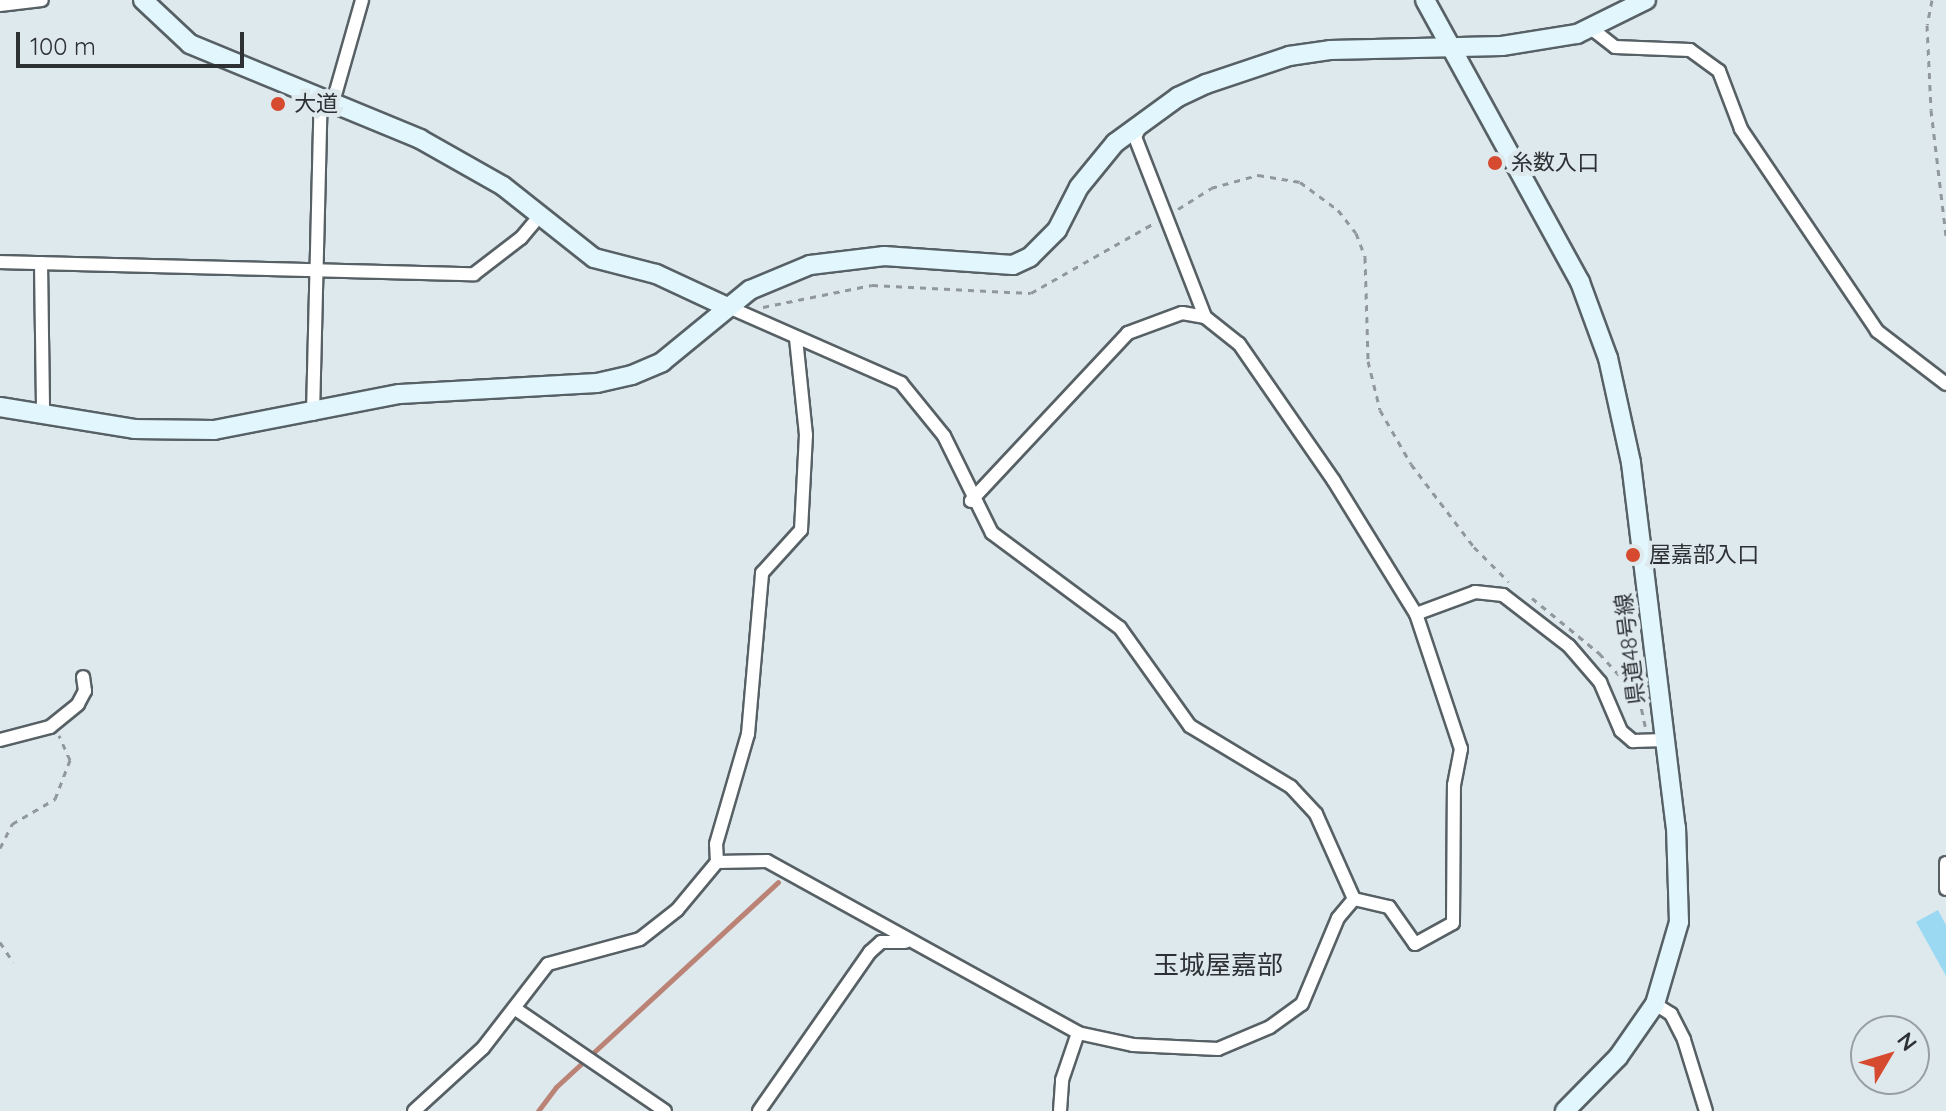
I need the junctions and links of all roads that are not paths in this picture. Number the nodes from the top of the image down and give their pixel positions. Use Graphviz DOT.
graph roads {
  1 [pos="42,0"];
  2 [pos="143,0"];
  3 [pos="362,0"];
  4 [pos="1425,0"];
  5 [pos="1646,0"];
  6 [pos="0,5"];
  7 [pos="1592,29"];
  8 [pos="1449,44"];
  9 [pos="327,100"];
  10 [pos="1142,123"];
  11 [pos="541,214"];
  12 [pos="0,262"];
  13 [pos="41,263"];
  14 [pos="315,270"];
  15 [pos="725,306"];
  16 [pos="1205,317"];
  17 [pos="796,338"];
  18 [pos="1946,384"];
  19 [pos="0,407"];
  20 [pos="43,411"];
  21 [pos="313,414"];
  22 [pos="971,501"];
  23 [pos="1416,614"];
  24 [pos="83,677"];
  25 [pos="0,740"];
  26 [pos="1665,740"];
  27 [pos="717,862"];
  28 [pos="1946,863"];
  29 [pos="1946,889"];
  30 [pos="1354,899"];
  31 [pos="923,948"];
  32 [pos="1655,1004"];
  33 [pos="517,1010"];
  34 [pos="1078,1033"];
  35 [pos="414,1111"];
  36 [pos="665,1111"];
  37 [pos="759,1111"];
  38 [pos="1060,1111"];
  39 [pos="1565,1111"];
  40 [pos="1706,1111"];
  1 -- 6 [label="street"];
  2 -- 9 [label="street"];
  3 -- 9 [label="street"];
  4 -- 8 [label="street, 県道48号線"];
  5 -- 7 [label="street"];
  7 -- 8 [label="street"];
  7 -- 18 [label="street"];
  8 -- 10 [label="street"];
  8 -- 26 [label="street, 県道48号線"];
  9 -- 11 [label="street"];
  9 -- 14 [label="street"];
  10 -- 15 [label="street"];
  10 -- 16 [label="street"];
  11 -- 14 [label="street"];
  11 -- 15 [label="street"];
  12 -- 13 [label="street"];
  13 -- 14 [label="street"];
  13 -- 20 [label="street"];
  14 -- 21 [label="street"];
  15 -- 17 [label="street"];
  15 -- 21 [label="street"];
  16 -- 22 [label="street"];
  16 -- 23 [label="street"];
  17 -- 22 [label="street"];
  17 -- 27 [label="street"];
  19 -- 20 [label="street"];
  20 -- 21 [label="street"];
  22 -- 30 [label="street"];
  23 -- 26 [label="street"];
  23 -- 30 [label="street"];
  24 -- 25 [label="street"];
  26 -- 32 [label="street, 県道48号線"];
  27 -- 31 [label="street"];
  27 -- 33 [label="street"];
  28 -- 29 [label="street"];
  30 -- 34 [label="street"];
  31 -- 34 [label="street"];
  31 -- 37 [label="street"];
  32 -- 39 [label="street, 県道48号線"];
  32 -- 40 [label="street"];
  33 -- 35 [label="street"];
  33 -- 36 [label="street"];
  34 -- 38 [label="street"];
}
